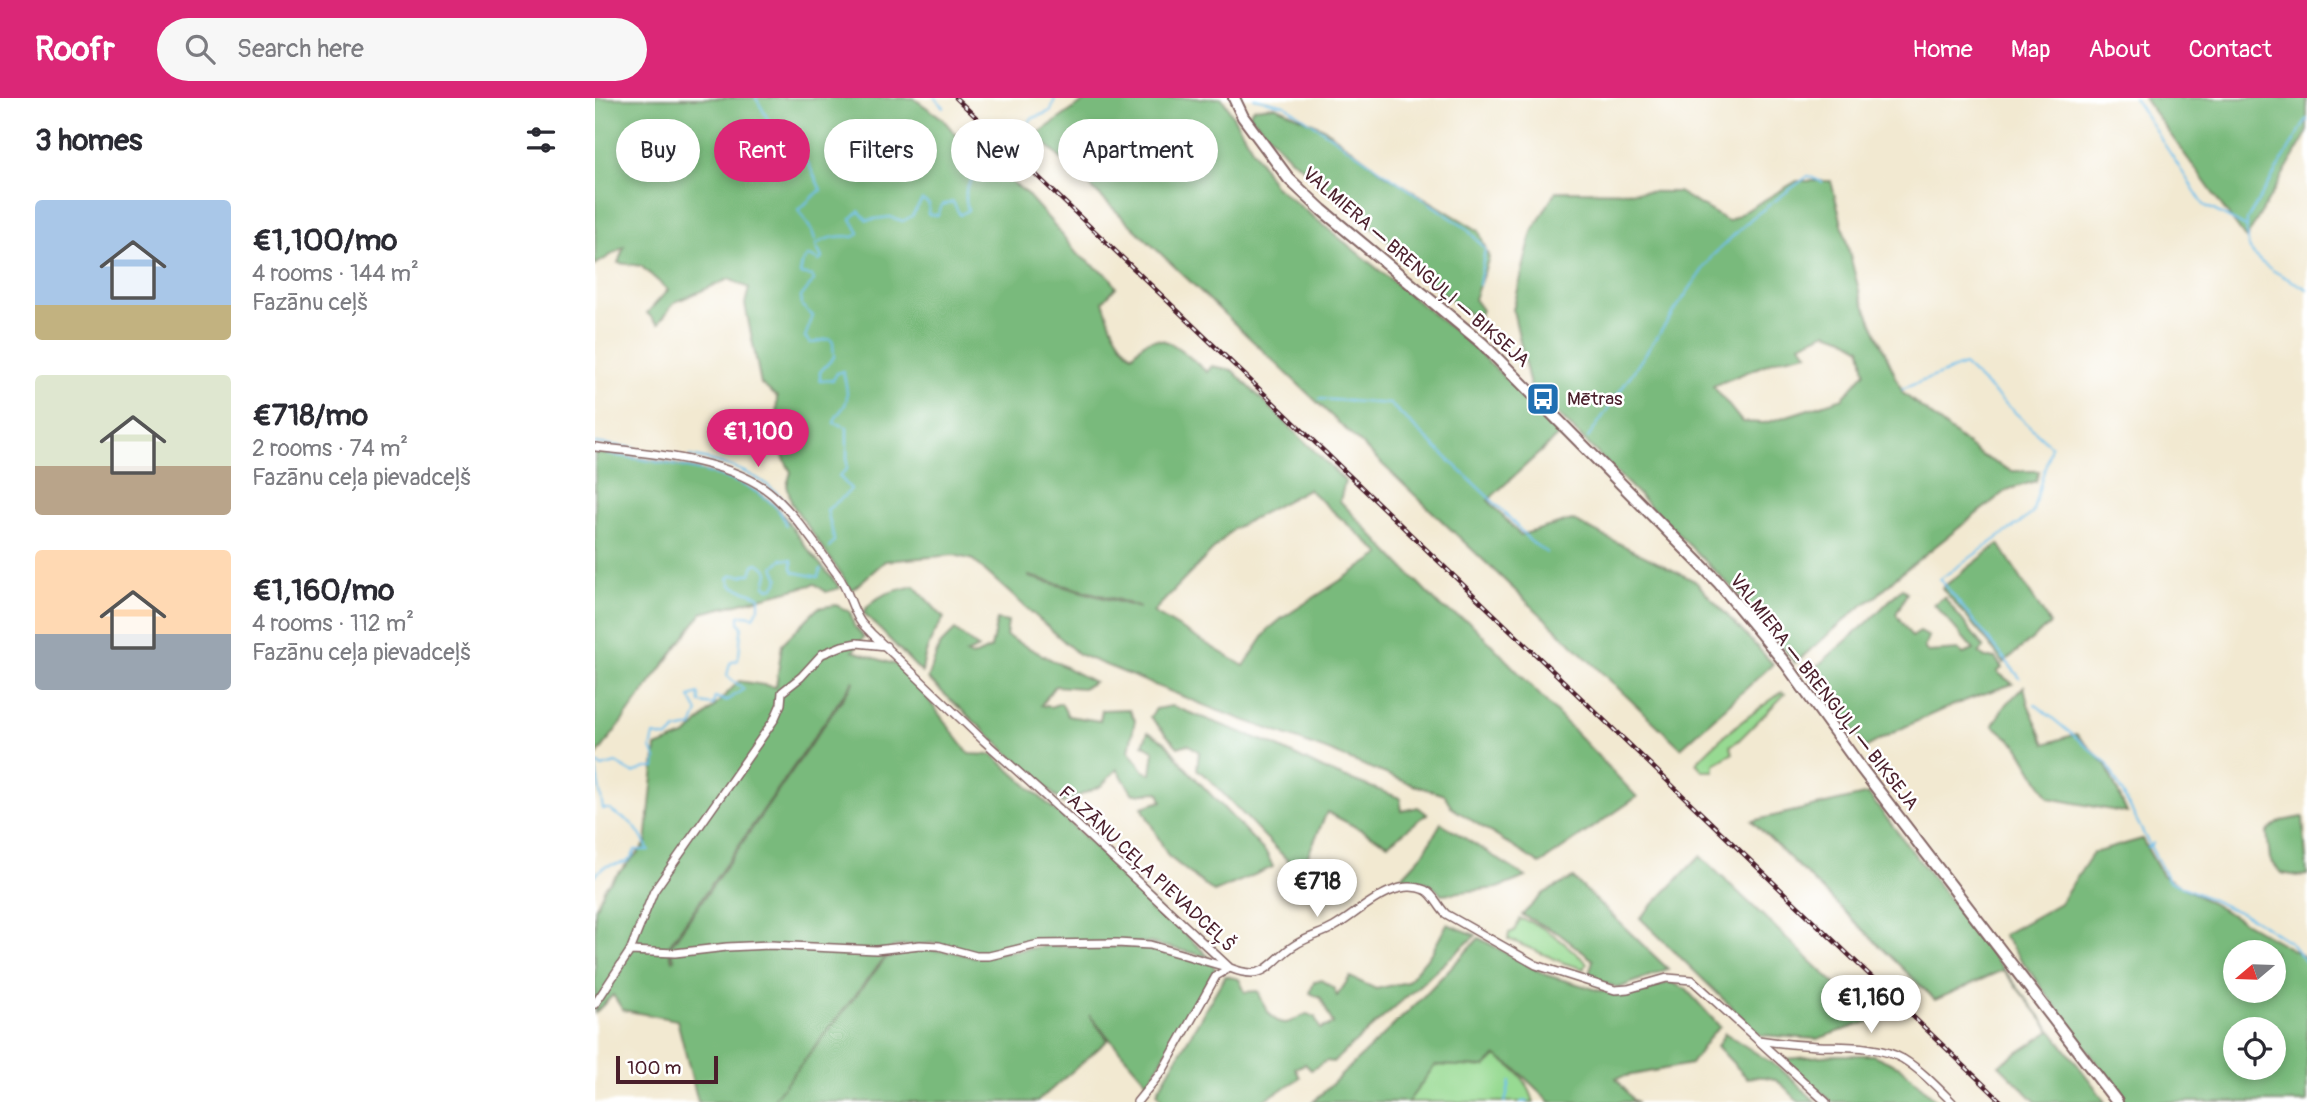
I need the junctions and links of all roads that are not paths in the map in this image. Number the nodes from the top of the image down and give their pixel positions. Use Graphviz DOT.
graph roads {
  1 [pos="1234,98"];
  2 [pos="595,447"];
  3 [pos="887,646"];
  4 [pos="630,951"];
  5 [pos="1230,968"];
  6 [pos="595,1004"];
  7 [pos="1758,1040"];
  8 [pos="1137,1102"];
  9 [pos="1826,1102"];
  10 [pos="1952,1102"];
  11 [pos="2117,1102"];
  1 -- 11 [label="main road, VALMIERA — BRENGUĻI — BIKSEJA"];
  2 -- 3 [label="street, FAZĀNU CEĻA PIEVADCEĻŠ"];
  3 -- 4 [label="street"];
  3 -- 5 [label="street, FAZĀNU CEĻA PIEVADCEĻŠ"];
  4 -- 5 [label="street"];
  4 -- 6 [label="street"];
  5 -- 7 [label="street, FAZĀNU CEĻA PIEVADCEĻŠ"];
  5 -- 8 [label="street"];
  7 -- 9 [label="street, FAZĀNU CEĻA PIEVADCEĻŠ"];
  7 -- 10 [label="street"];
}
